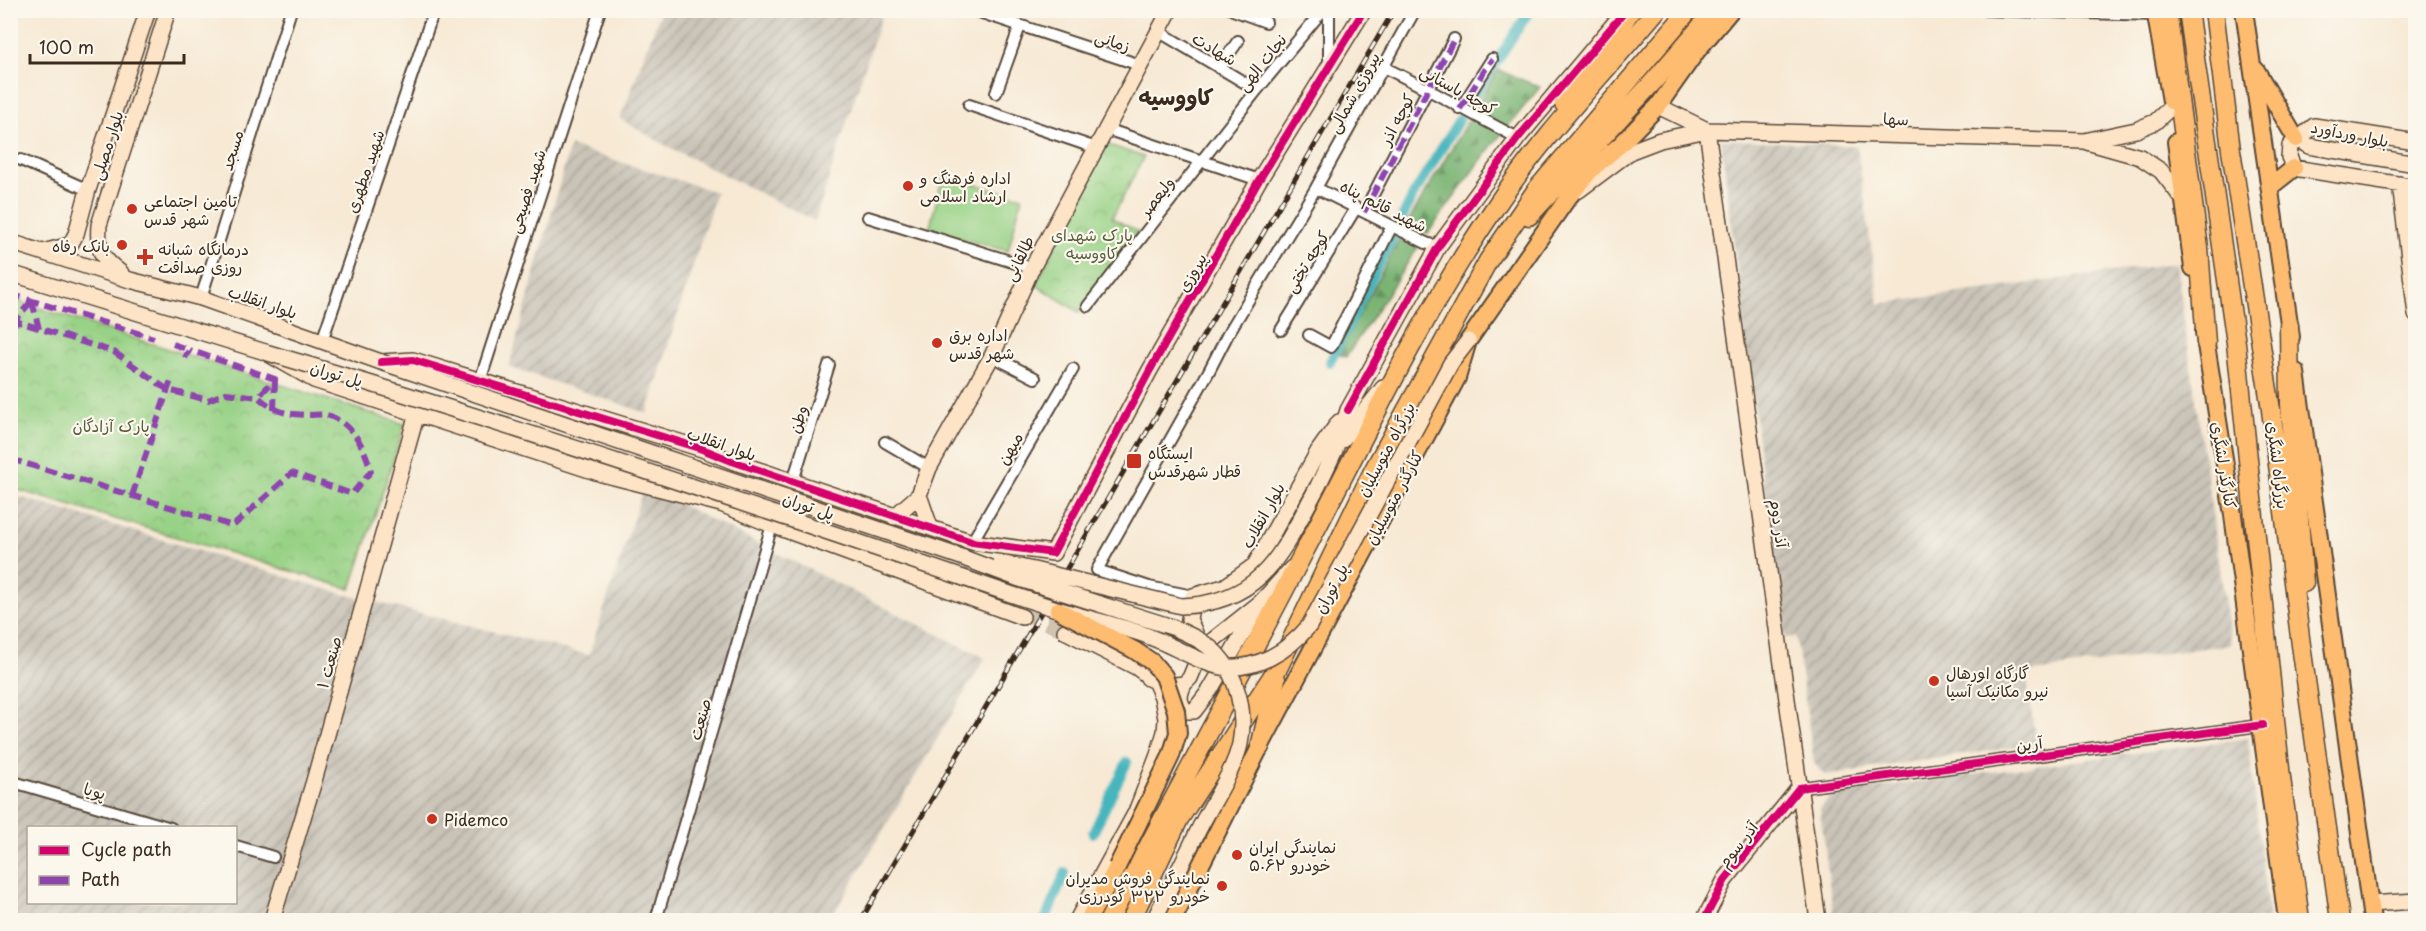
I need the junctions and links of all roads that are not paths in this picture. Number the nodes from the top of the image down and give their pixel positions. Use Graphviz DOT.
graph roads {
  1 [pos="148,10"];
  2 [pos="168,10"];
  3 [pos="291,10"];
  4 [pos="434,10"];
  5 [pos="600,10"];
  6 [pos="973,10"];
  7 [pos="1170,10"];
  8 [pos="1233,10"];
  9 [pos="1323,10"];
  10 [pos="1329,10"];
  11 [pos="1364,10"];
  12 [pos="1415,10"];
  13 [pos="1626,10"];
  14 [pos="1631,10"];
  15 [pos="1657,10"];
  16 [pos="1689,10"];
  17 [pos="1715,10"];
  18 [pos="1731,10"];
  19 [pos="1985,10"];
  20 [pos="2188,10"];
  21 [pos="2214,10"];
  22 [pos="2244,10"];
  23 [pos="2160,12"];
  24 [pos="1266,22"];
  25 [pos="1020,26"];
  26 [pos="1158,31"];
  27 [pos="1454,39"];
  28 [pos="1238,41"];
  29 [pos="1492,60"];
  30 [pos="2250,60"];
  31 [pos="1329,64"];
  32 [pos="1140,65"];
  33 [pos="1219,68"];
  34 [pos="1384,68"];
  35 [pos="1653,82"];
  36 [pos="1429,88"];
  37 [pos="1257,90"];
  38 [pos="996,93"];
  39 [pos="969,105"];
  40 [pos="1658,106"];
  41 [pos="2172,106"];
  42 [pos="1460,109"];
  43 [pos="1106,129"];
  44 [pos="1554,130"];
  45 [pos="1707,130"];
  46 [pos="1518,138"];
  47 [pos="2296,140"];
  48 [pos="2084,141"];
  49 [pos="2415,142"];
  50 [pos="1096,148"];
  51 [pos="21,160"];
  52 [pos="1202,162"];
  53 [pos="2415,164"];
  54 [pos="2294,168"];
  55 [pos="1592,169"];
  56 [pos="1259,180"];
  57 [pos="2408,186"];
  58 [pos="2270,187"];
  59 [pos="1317,188"];
  60 [pos="88,190"];
  61 [pos="2182,198"];
  62 [pos="1567,200"];
  63 [pos="1360,210"];
  64 [pos="868,218"];
  65 [pos="1392,226"];
  66 [pos="10,242"];
  67 [pos="1438,247"];
  68 [pos="43,252"];
  69 [pos="1488,261"];
  70 [pos="1032,268"];
  71 [pos="10,273"];
  72 [pos="130,280"];
  73 [pos="201,298"];
  74 [pos="1089,306"];
  75 [pos="2415,315"];
  76 [pos="2289,325"];
  77 [pos="1281,330"];
  78 [pos="1309,335"];
  79 [pos="322,341"];
  80 [pos="1468,341"];
  81 [pos="2206,344"];
  82 [pos="265,352"];
  83 [pos="992,356"];
  84 [pos="381,362"];
  85 [pos="829,365"];
  86 [pos="1399,367"];
  87 [pos="1072,369"];
  88 [pos="1035,378"];
  89 [pos="480,381"];
  90 [pos="1348,410"];
  91 [pos="417,413"];
  92 [pos="885,442"];
  93 [pos="1335,450"];
  94 [pos="732,461"];
  95 [pos="929,468"];
  96 [pos="793,481"];
  97 [pos="919,495"];
  98 [pos="722,504"];
  99 [pos="894,517"];
  100 [pos="910,521"];
  101 [pos="772,525"];
  102 [pos="930,527"];
  103 [pos="972,542"];
  104 [pos="1053,552"];
  105 [pos="961,557"];
  106 [pos="1302,557"];
  107 [pos="901,567"];
  108 [pos="1097,570"];
  109 [pos="1193,596"];
  110 [pos="1260,602"];
  111 [pos="1058,610"];
  112 [pos="1023,615"];
  113 [pos="1064,634"];
  114 [pos="2301,645"];
  115 [pos="1202,649"];
  116 [pos="1279,666"];
  117 [pos="1155,681"];
  118 [pos="1184,684"];
  119 [pos="2262,725"];
  120 [pos="1260,747"];
  121 [pos="10,781"];
  122 [pos="1799,788"];
  123 [pos="164,826"];
  124 [pos="237,846"];
  125 [pos="273,857"];
  126 [pos="2415,901"];
  127 [pos="2371,912"];
  128 [pos="272,921"];
  129 [pos="656,921"];
  130 [pos="1077,921"];
  131 [pos="1088,921"];
  132 [pos="1109,921"];
  133 [pos="1131,921"];
  134 [pos="1154,921"];
  135 [pos="1173,921"];
  136 [pos="1704,921"];
  137 [pos="1818,921"];
  138 [pos="2287,921"];
  139 [pos="2300,921"];
  140 [pos="2340,921"];
  1 -- 60 [label="main road, بلوار مصلی"];
  2 -- 72 [label="main road, بلوار مصلی"];
  3 -- 73 [label="street, مسجد"];
  4 -- 79 [label="street, شهید مطهری"];
  5 -- 89 [label="street, شهید فصیحی"];
  6 -- 25 [label="street, زمانی"];
  7 -- 26 [label="main road, طالقانی"];
  8 -- 24 [label="street"];
  9 -- 37 [label="street, نجات الهی"];
  10 -- 31 [label="street"];
  11 -- 31 [label="main road, پیروزی"];
  12 -- 34 [label="street, پیروزی شمالی"];
  13 -- 46 [label="main road"];
  14 -- 44 [label="highway"];
  15 -- 44 [label="highway, بزرگراه متوسلیان"];
  16 -- 69 [label="highway, بزرگراه متوسلیان"];
  17 -- 35 [label="highway"];
  18 -- 40 [label="main road"];
  19 -- 23 [label="street"];
  20 -- 139 [label="highway, بزرگراه لشگری"];
  21 -- 114 [label="highway, بزرگراه لشگری"];
  22 -- 30 [label="main road"];
  23 -- 41 [label="main road, کنارگذر لشگری"];
  23 -- 81 [label="highway"];
  25 -- 32 [label="street, زمانی"];
  25 -- 38 [label="street"];
  26 -- 32 [label="main road, طالقانی"];
  26 -- 33 [label="street, شهادت"];
  27 -- 36 [label="street, کوچه اذر"];
  28 -- 33 [label="street"];
  29 -- 42 [label="street"];
  30 -- 47 [label="main road"];
  30 -- 58 [label="main road"];
  31 -- 56 [label="main road, پیروزی"];
  32 -- 43 [label="main road, طالقانی"];
  33 -- 37 [label="street, شهادت"];
  34 -- 36 [label="street, کوچه باستانی"];
  34 -- 59 [label="street, پیروزی شمالی"];
  35 -- 55 [label="main road"];
  35 -- 69 [label="highway"];
  36 -- 42 [label="street, کوچه باستانی"];
  36 -- 63 [label="street, کوچه اذر"];
  37 -- 52 [label="street, نجات الهی"];
  39 -- 50 [label="street"];
  40 -- 45 [label="main road, سها"];
  40 -- 55 [label="main road, کنارگذر متوسلیان"];
  41 -- 48 [label="main road"];
  41 -- 61 [label="main road, کنارگذر لشگری"];
  42 -- 46 [label="street, کوچه باستانی"];
  43 -- 50 [label="main road, طالقانی"];
  43 -- 52 [label="street"];
  44 -- 86 [label="highway, بزرگراه متوسلیان"];
  45 -- 48 [label="main road, سها"];
  45 -- 62 [label="main road, سها"];
  45 -- 122 [label="main road, آذر دوم"];
  46 -- 67 [label="main road"];
  47 -- 49 [label="main road, بلوار وردآورد"];
  47 -- 53 [label="main road, بلوار وردآورد"];
  47 -- 54 [label="main road"];
  48 -- 61 [label="main road"];
  50 -- 70 [label="main road, طالقانی"];
  51 -- 60 [label="street"];
  52 -- 56 [label="street"];
  52 -- 74 [label="street, ولیعصر"];
  54 -- 57 [label="main road"];
  54 -- 58 [label="main road"];
  55 -- 62 [label="main road, کنارگذر متوسلیان"];
  56 -- 104 [label="main road, پیروزی"];
  57 -- 75 [label="main road"];
  58 -- 76 [label="main road"];
  59 -- 63 [label="street, شهید قائم پناه"];
  59 -- 108 [label="street, پیروزی شمالی"];
  60 -- 68 [label="main road, بلوار مصلی"];
  61 -- 81 [label="main road, کنارگذر لشگری"];
  62 -- 80 [label="main road, کنارگذر متوسلیان"];
  63 -- 65 [label="street, شهید قائم پناه"];
  63 -- 77 [label="street, کوچه تختی"];
  64 -- 70 [label="street"];
  65 -- 67 [label="street, شهید قائم پناه"];
  65 -- 78 [label="street"];
  66 -- 68 [label="main road, بلوار انقلاب"];
  67 -- 90 [label="main road"];
  68 -- 72 [label="main road, بلوار انقلاب"];
  69 -- 116 [label="highway, بزرگراه متوسلیان"];
  70 -- 83 [label="main road, طالقانی"];
  71 -- 82 [label="main road"];
  72 -- 73 [label="main road, بلوار انقلاب"];
  73 -- 79 [label="main road, بلوار انقلاب"];
  76 -- 114 [label="highway"];
  76 -- 127 [label="main road"];
  79 -- 84 [label="main road, بلوار انقلاب"];
  80 -- 111 [label="main road, پل توران, bridge"];
  80 -- 120 [label="main road, کنارگذر متوسلیان"];
  81 -- 119 [label="main road, کنارگذر لشگری"];
  82 -- 91 [label="main road"];
  82 -- 111 [label="main road, پل توران, bridge"];
  83 -- 88 [label="street"];
  83 -- 95 [label="main road, طالقانی"];
  84 -- 89 [label="main road, بلوار انقلاب"];
  84 -- 105 [label="main road, پل توران, bridge"];
  85 -- 96 [label="street, وطن"];
  86 -- 93 [label="main road"];
  86 -- 106 [label="highway, بزرگراه متوسلیان"];
  87 -- 103 [label="street, میهن"];
  89 -- 94 [label="main road, بلوار انقلاب"];
  90 -- 93 [label="main road"];
  90 -- 109 [label="main road, بلوار انقلاب"];
  91 -- 98 [label="main road"];
  91 -- 128 [label="main road, صنعت ۱"];
  92 -- 95 [label="street"];
  93 -- 105 [label="main road, bridge"];
  94 -- 96 [label="main road, بلوار انقلاب"];
  94 -- 98 [label="main road"];
  95 -- 97 [label="main road, طالقانی"];
  96 -- 99 [label="main road, بلوار انقلاب"];
  97 -- 99 [label="main road, طالقانی"];
  97 -- 102 [label="main road"];
  98 -- 101 [label="main road"];
  99 -- 100 [label="main road, بلوار انقلاب"];
  100 -- 102 [label="main road, بلوار انقلاب"];
  100 -- 107 [label="main road"];
  101 -- 107 [label="main road"];
  101 -- 129 [label="street, صنعت"];
  102 -- 103 [label="main road, بلوار انقلاب"];
  103 -- 104 [label="main road, بلوار انقلاب"];
  105 -- 134 [label="main road, پل توران, bridge"];
  106 -- 110 [label="main road"];
  106 -- 132 [label="highway, بزرگراه متوسلیان"];
  107 -- 112 [label="main road"];
  108 -- 109 [label="street"];
  108 -- 115 [label="street, پیروزی شمالی"];
  109 -- 115 [label="main road"];
  110 -- 115 [label="main road"];
  110 -- 118 [label="main road"];
  111 -- 131 [label="main road, پل توران, bridge"];
  113 -- 117 [label="main road"];
  114 -- 140 [label="highway, بزرگراه لشگری"];
  115 -- 118 [label="main road"];
  116 -- 120 [label="highway"];
  116 -- 133 [label="highway, بزرگراه متوسلیان"];
  117 -- 118 [label="main road"];
  117 -- 130 [label="main road"];
  119 -- 122 [label="street, آرین"];
  119 -- 138 [label="main road, کنارگذر لشگری"];
  120 -- 135 [label="main road, کنارگذر متوسلیان"];
  121 -- 123 [label="street, پویا"];
  122 -- 136 [label="main road, آذر سوم"];
  122 -- 137 [label="main road, آذر دوم"];
  124 -- 125 [label="street"];
  126 -- 127 [label="main road"];
}
